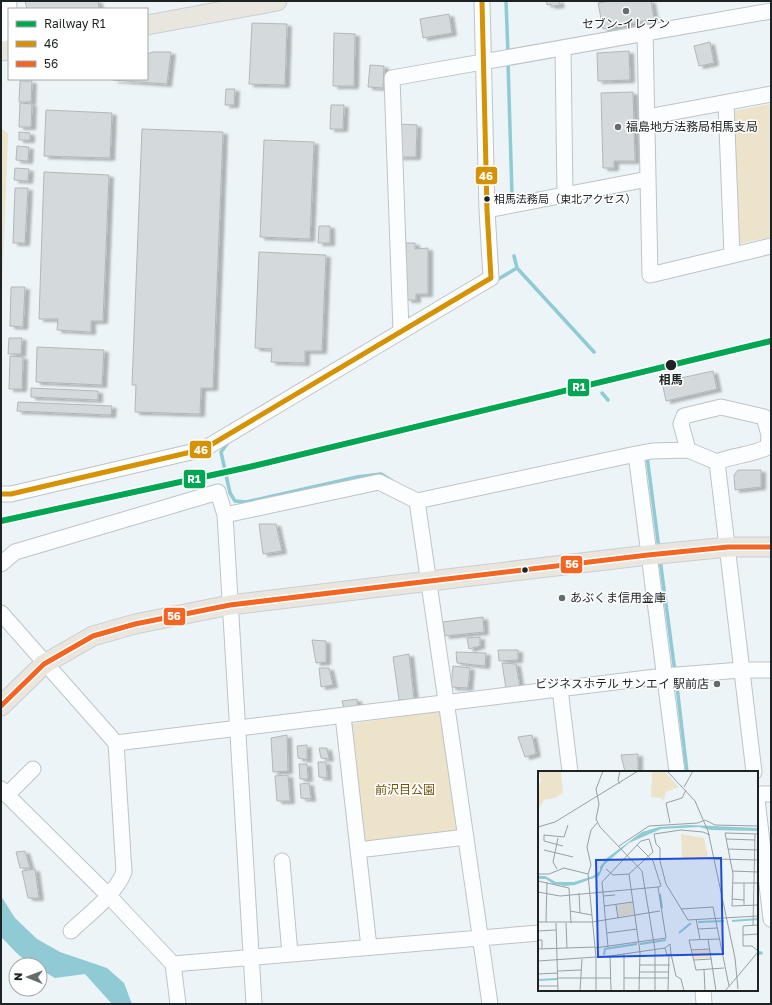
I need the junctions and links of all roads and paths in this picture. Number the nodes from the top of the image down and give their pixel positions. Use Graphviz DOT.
graph roads {
  1 [pos="277,1"];
  2 [pos="482,1"];
  3 [pos="771,11"];
  4 [pos="8,17"];
  5 [pos="148,25"];
  6 [pos="645,32"];
  7 [pos="562,48"];
  8 [pos="6,50"];
  9 [pos="497,60"];
  10 [pos="771,94"];
  11 [pos="726,102"];
  12 [pos="646,117"];
  13 [pos="648,179"];
  14 [pos="565,195"];
  15 [pos="487,210"];
  16 [pos="771,246"];
  17 [pos="732,255"];
  18 [pos="401,331"];
  19 [pos="767,416"];
  20 [pos="770,434"];
  21 [pos="688,450"];
  22 [pos="636,454"];
  23 [pos="717,462"];
  24 [pos="1,494"];
  25 [pos="417,502"];
  26 [pos="225,515"];
  27 [pos="728,547"];
  28 [pos="771,547"];
  29 [pos="656,554"];
  30 [pos="1,564"];
  31 [pos="430,581"];
  32 [pos="230,605"];
  33 [pos="1,613"];
  34 [pos="44,664"];
  35 [pos="741,670"];
  36 [pos="771,670"];
  37 [pos="671,675"];
  38 [pos="560,689"];
  39 [pos="447,704"];
  40 [pos="1,706"];
  41 [pos="343,716"];
  42 [pos="237,728"];
  43 [pos="116,743"];
  44 [pos="34,769"];
  45 [pos="570,771"];
  46 [pos="677,771"];
  47 [pos="754,771"];
  48 [pos="4,792"];
  49 [pos="758,794"];
  50 [pos="771,794"];
  51 [pos="758,808"];
  52 [pos="466,837"];
  53 [pos="358,850"];
  54 [pos="282,861"];
  55 [pos="108,895"];
  56 [pos="770,910"];
  57 [pos="71,931"];
  58 [pos="538,933"];
  59 [pos="480,938"];
  60 [pos="368,947"];
  61 [pos="290,954"];
  62 [pos="252,957"];
  63 [pos="174,964"];
  64 [pos="703,991"];
  65 [pos="178,1004"];
  66 [pos="254,1004"];
  67 [pos="490,1004"];
  68 [pos="704,1004"];
  1 -- 5 [label="main road"];
  2 -- 9 [label="street"];
  3 -- 6 [label="street"];
  4 -- 8 [label="street"];
  6 -- 7 [label="street"];
  6 -- 12 [label="street"];
  7 -- 9 [label="street"];
  7 -- 14 [label="street"];
  9 -- 15 [label="street"];
  9 -- 18 [label="street"];
  10 -- 11 [label="street"];
  11 -- 12 [label="street"];
  11 -- 17 [label="street"];
  12 -- 13 [label="street"];
  13 -- 14 [label="street"];
  13 -- 17 [label="street"];
  14 -- 15 [label="street"];
  15 -- 18 [label="street"];
  16 -- 17 [label="street"];
  18 -- 24 [label="street"];
  19 -- 20 [label="street"];
  19 -- 21 [label="street"];
  20 -- 23 [label="street"];
  21 -- 22 [label="street"];
  21 -- 23 [label="street"];
  22 -- 25 [label="street"];
  22 -- 29 [label="street"];
  23 -- 27 [label="street"];
  25 -- 26 [label="street"];
  25 -- 31 [label="street"];
  26 -- 30 [label="street"];
  26 -- 32 [label="street"];
  27 -- 28 [label="main road"];
  27 -- 29 [label="main road"];
  27 -- 35 [label="street"];
  29 -- 31 [label="main road"];
  29 -- 37 [label="street"];
  31 -- 32 [label="main road"];
  31 -- 39 [label="street"];
  32 -- 34 [label="main road"];
  32 -- 42 [label="street"];
  33 -- 34 [label="street"];
  34 -- 40 [label="main road"];
  34 -- 43 [label="street"];
  35 -- 36 [label="street"];
  35 -- 37 [label="street"];
  35 -- 47 [label="street"];
  37 -- 38 [label="street"];
  37 -- 46 [label="street"];
  38 -- 39 [label="street"];
  38 -- 45 [label="street"];
  39 -- 41 [label="street"];
  39 -- 52 [label="street"];
  41 -- 42 [label="street"];
  41 -- 53 [label="street"];
  42 -- 43 [label="street"];
  42 -- 62 [label="street"];
  43 -- 55 [label="street"];
  44 -- 48 [label="street"];
  48 -- 55 [label="street"];
  49 -- 50 [label="street"];
  51 -- 56 [label="street"];
  52 -- 53 [label="street"];
  52 -- 59 [label="street"];
  53 -- 60 [label="street"];
  54 -- 61 [label="street"];
  55 -- 57 [label="street"];
  55 -- 63 [label="street"];
  58 -- 59 [label="street"];
  59 -- 60 [label="street"];
  59 -- 67 [label="street"];
  60 -- 61 [label="street"];
  61 -- 62 [label="street"];
  62 -- 63 [label="street"];
  62 -- 66 [label="street"];
  63 -- 65 [label="street"];
  64 -- 68 [label="street"];
}
